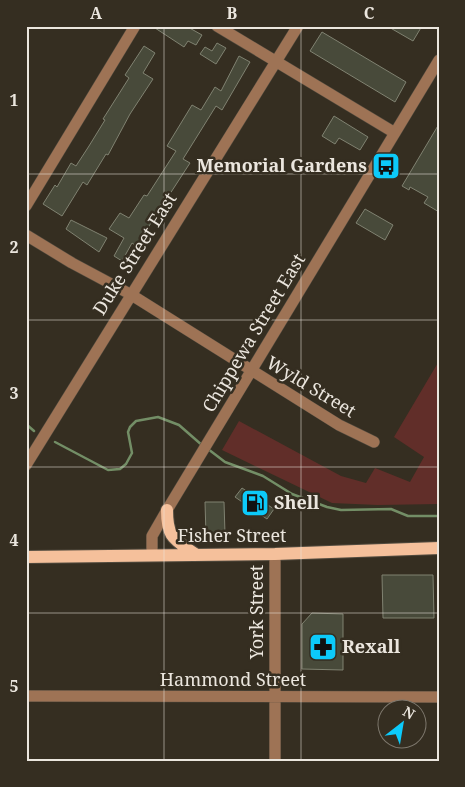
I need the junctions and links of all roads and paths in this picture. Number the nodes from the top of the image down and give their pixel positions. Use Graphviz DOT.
graph roads {
  1 [pos="135,26"];
  2 [pos="217,26"];
  3 [pos="298,26"];
  4 [pos="439,60"];
  5 [pos="276,62"];
  6 [pos="395,133"];
  7 [pos="26,206"];
  8 [pos="26,235"];
  9 [pos="130,294"];
  10 [pos="251,372"];
  11 [pos="374,442"];
  12 [pos="26,465"];
  13 [pos="167,510"];
  14 [pos="439,548"];
  15 [pos="152,554"];
  16 [pos="195,554"];
  17 [pos="275,554"];
  18 [pos="26,557"];
  19 [pos="26,696"];
  20 [pos="439,697"];
  21 [pos="275,698"];
  22 [pos="275,761"];
  1 -- 7 [label="street"];
  2 -- 5 [label="street"];
  3 -- 5 [label="street, Duke Street East"];
  4 -- 6 [label="street, Chippewa Street East"];
  5 -- 6 [label="street"];
  5 -- 9 [label="street, Duke Street East"];
  6 -- 10 [label="street, Chippewa Street East"];
  8 -- 9 [label="street, Wyld Street"];
  9 -- 10 [label="street, Wyld Street"];
  9 -- 12 [label="street, Duke Street East"];
  10 -- 11 [label="street, Wyld Street"];
  10 -- 13 [label="street, Chippewa Street East"];
  13 -- 15 [label="street, Chippewa Street East"];
  13 -- 16 [label="main road"];
  14 -- 17 [label="main road, Fisher Street"];
  15 -- 16 [label="main road, Fisher Street"];
  15 -- 18 [label="main road, Fisher Street"];
  16 -- 17 [label="main road, Fisher Street"];
  17 -- 21 [label="street, York Street"];
  19 -- 21 [label="street, Hammond Street"];
  20 -- 21 [label="street, Hammond Street"];
  21 -- 22 [label="street, York Street"];
}
